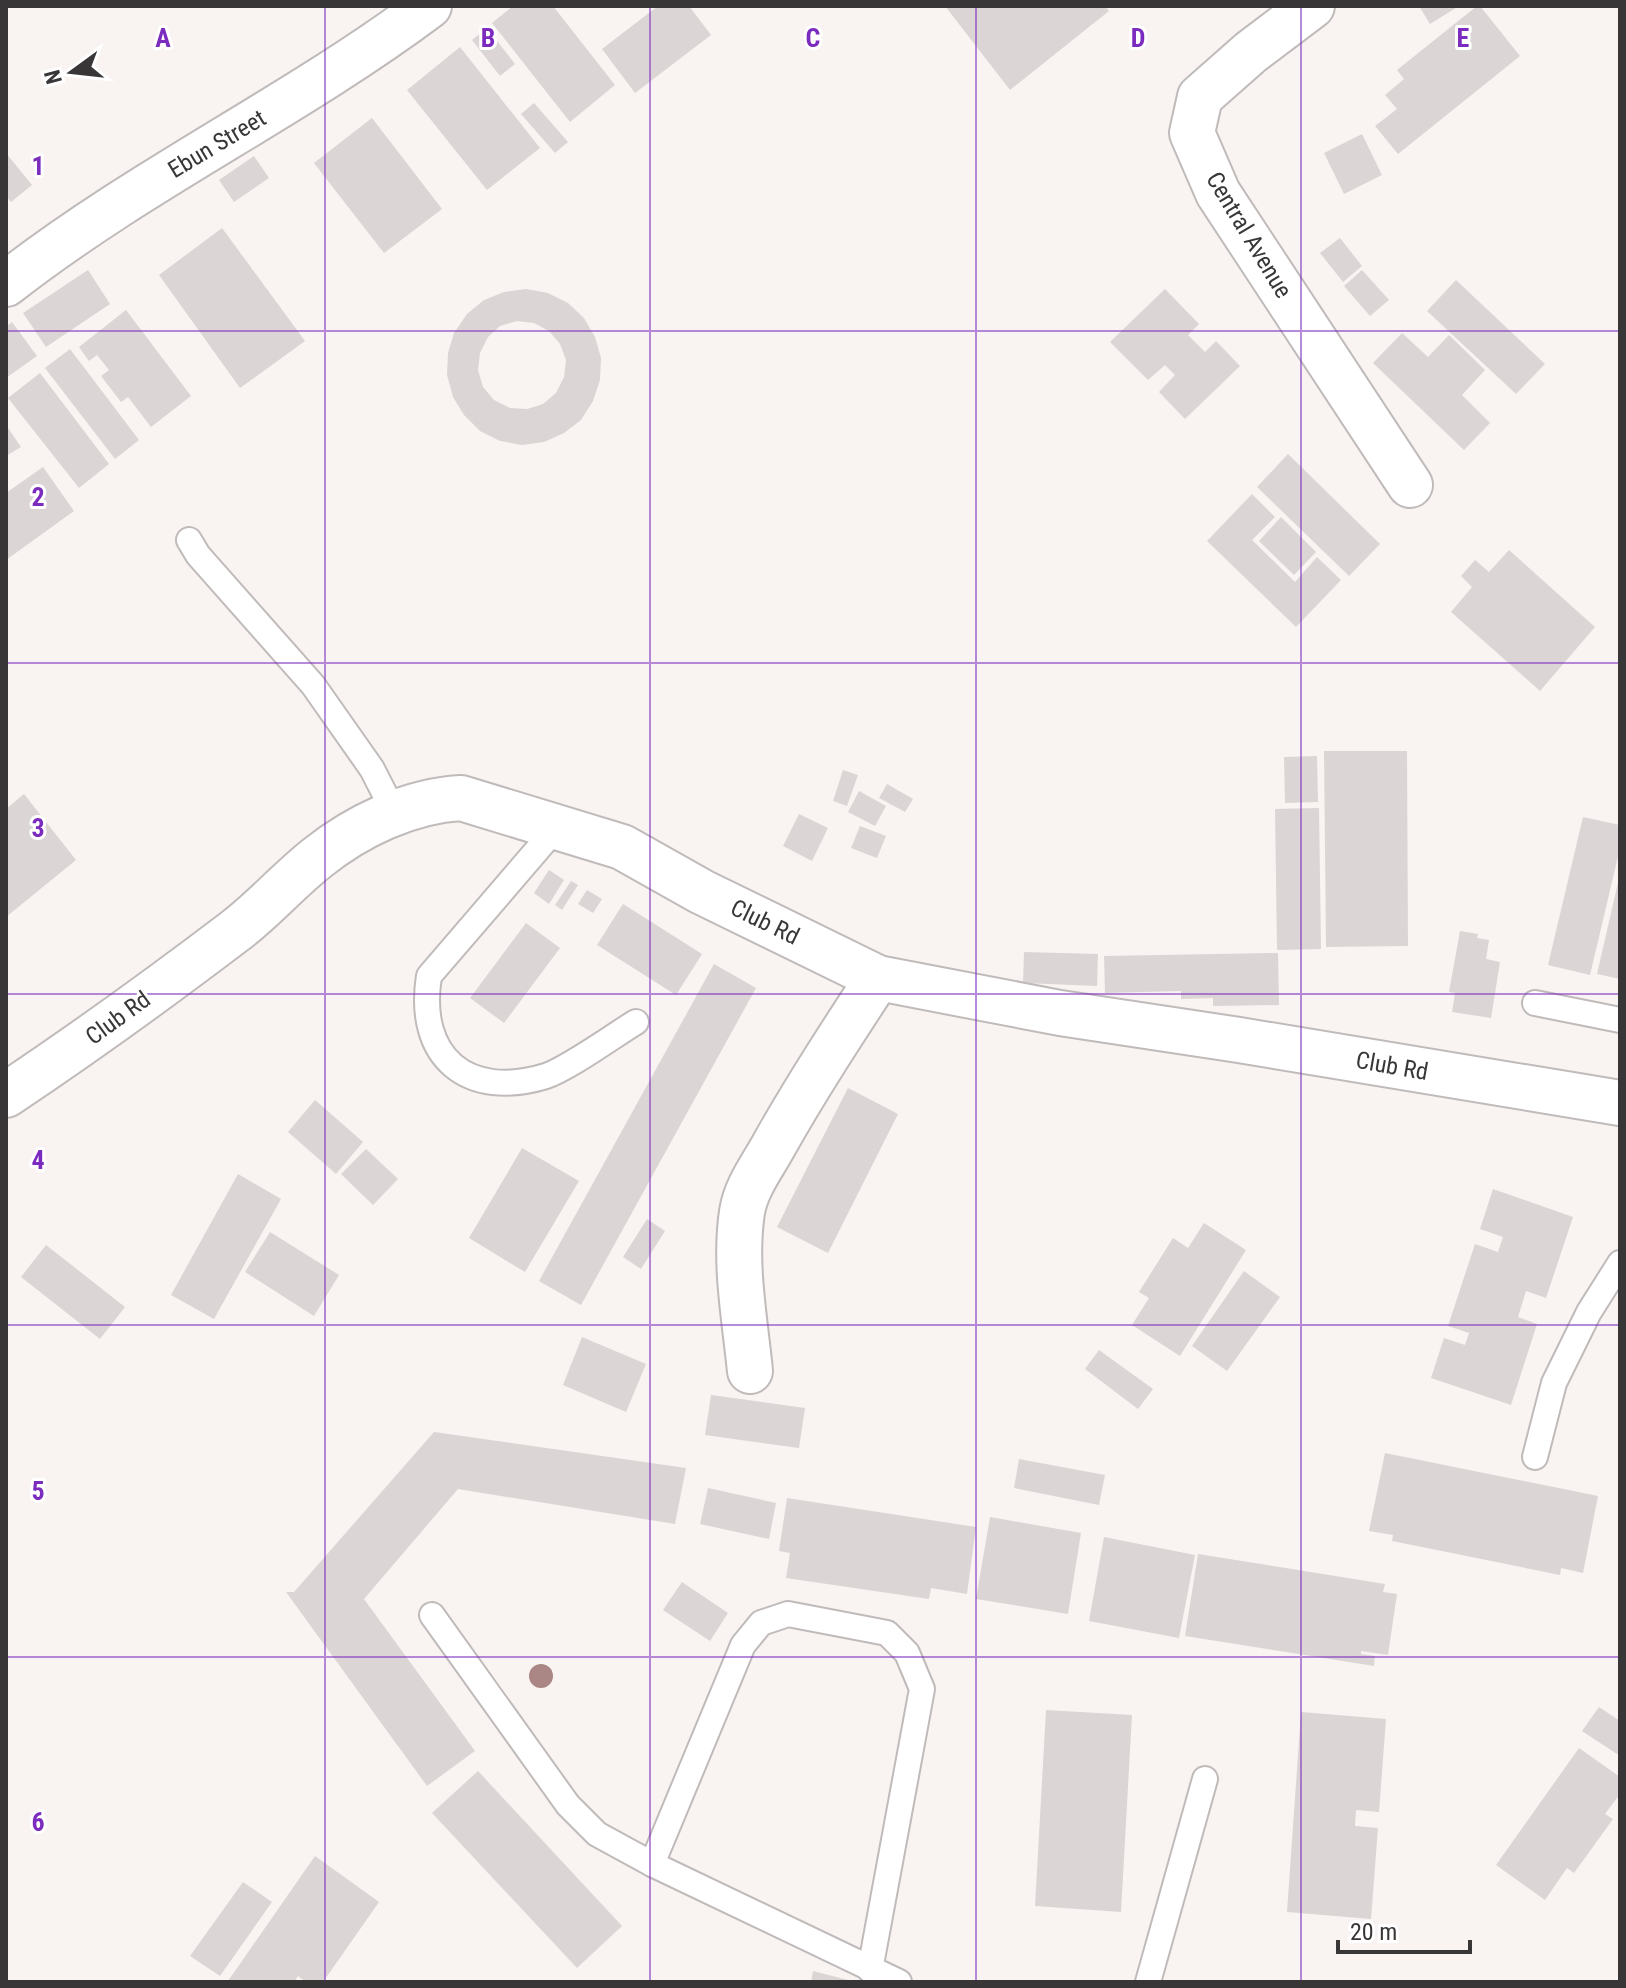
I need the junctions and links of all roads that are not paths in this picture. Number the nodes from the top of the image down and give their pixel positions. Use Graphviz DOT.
graph roads {
  1 [pos="429,6"];
  2 [pos="1312,6"];
  3 [pos="6,284"];
  4 [pos="1410,485"];
  5 [pos="189,540"];
  6 [pos="395,814"];
  7 [pos="557,827"];
  8 [pos="878,978"];
  9 [pos="1535,1003"];
  10 [pos="1620,1020"];
  11 [pos="636,1022"];
  12 [pos="6,1095"];
  13 [pos="1620,1103"];
  14 [pos="1620,1263"];
  15 [pos="750,1371"];
  16 [pos="1535,1457"];
  17 [pos="432,1615"];
  18 [pos="1205,1779"];
  19 [pos="652,1864"];
  20 [pos="870,1970"];
  21 [pos="899,1982"];
  22 [pos="1148,1982"];
  1 -- 3 [label="street, Ebun Street"];
  2 -- 4 [label="street, Central Avenue"];
  5 -- 6 [label="lane"];
  6 -- 7 [label="street, Club Rd"];
  6 -- 12 [label="street, Club Rd"];
  7 -- 8 [label="street, Club Rd"];
  7 -- 11 [label="lane"];
  8 -- 13 [label="street, Club Rd"];
  8 -- 15 [label="street"];
  9 -- 10 [label="lane"];
  14 -- 16 [label="lane"];
  17 -- 19 [label="lane"];
  18 -- 22 [label="lane"];
  19 -- 20 [label="lane"];
  19 -- 20 [label="lane"];
  20 -- 21 [label="lane"];
}
